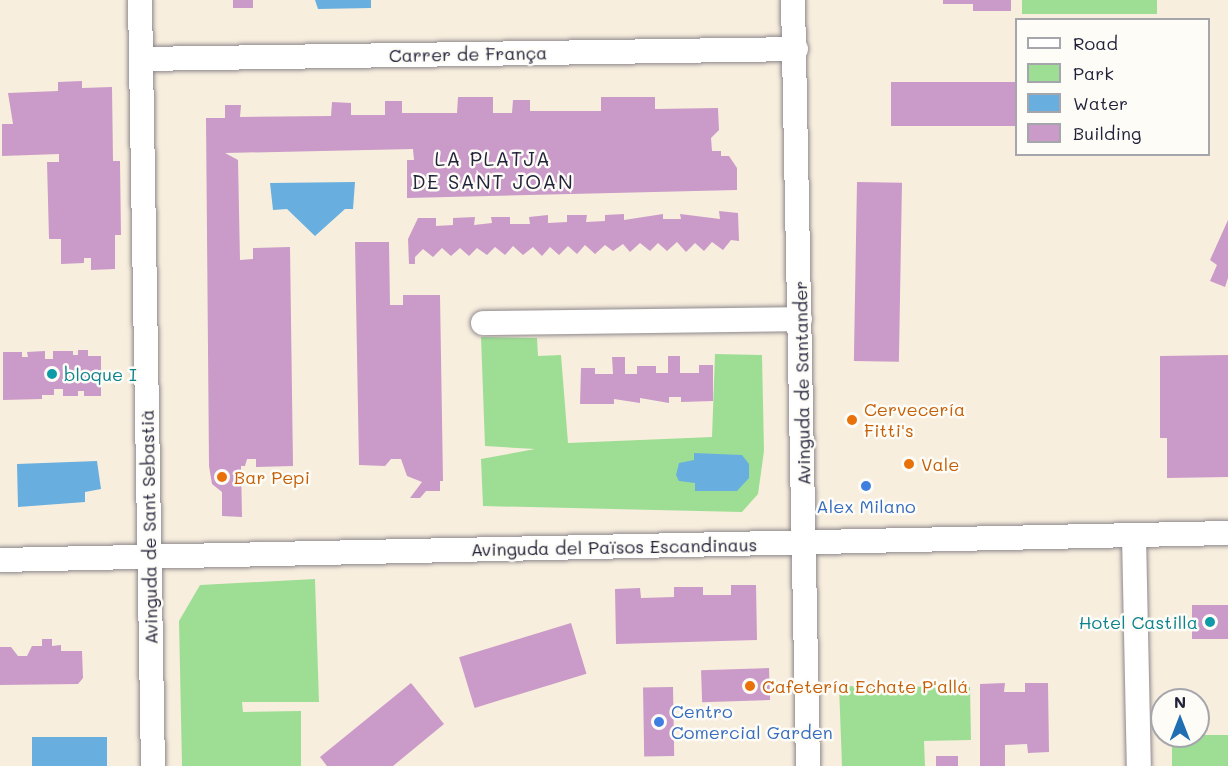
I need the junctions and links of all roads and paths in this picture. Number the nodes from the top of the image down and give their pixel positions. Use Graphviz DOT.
graph roads {
  1 [pos="140,0"];
  2 [pos="793,0"];
  3 [pos="796,48"];
  4 [pos="141,59"];
  5 [pos="801,319"];
  6 [pos="483,323"];
  7 [pos="1228,533"];
  8 [pos="1134,536"];
  9 [pos="805,544"];
  10 [pos="150,556"];
  11 [pos="0,560"];
  12 [pos="153,766"];
  13 [pos="808,766"];
  14 [pos="1139,766"];
  1 -- 4 [label="street, Avinguda de Sant Sebastià"];
  2 -- 3 [label="street, Avinguda de Santander"];
  3 -- 4 [label="street, Carrer de França"];
  3 -- 5 [label="street, Avinguda de Santander"];
  4 -- 10 [label="street, Avinguda de Sant Sebastià"];
  5 -- 6 [label="street"];
  5 -- 9 [label="street, Avinguda de Santander"];
  7 -- 8 [label="street, Avinguda del Països Escandinaus"];
  8 -- 9 [label="street, Avinguda del Països Escandinaus"];
  8 -- 14 [label="street"];
  9 -- 10 [label="street, Avinguda del Països Escandinaus"];
  9 -- 13 [label="street, Avinguda de Santander"];
  10 -- 11 [label="street, Avinguda del Països Escandinaus"];
  10 -- 12 [label="street, Avinguda de Sant Sebastià"];
}
